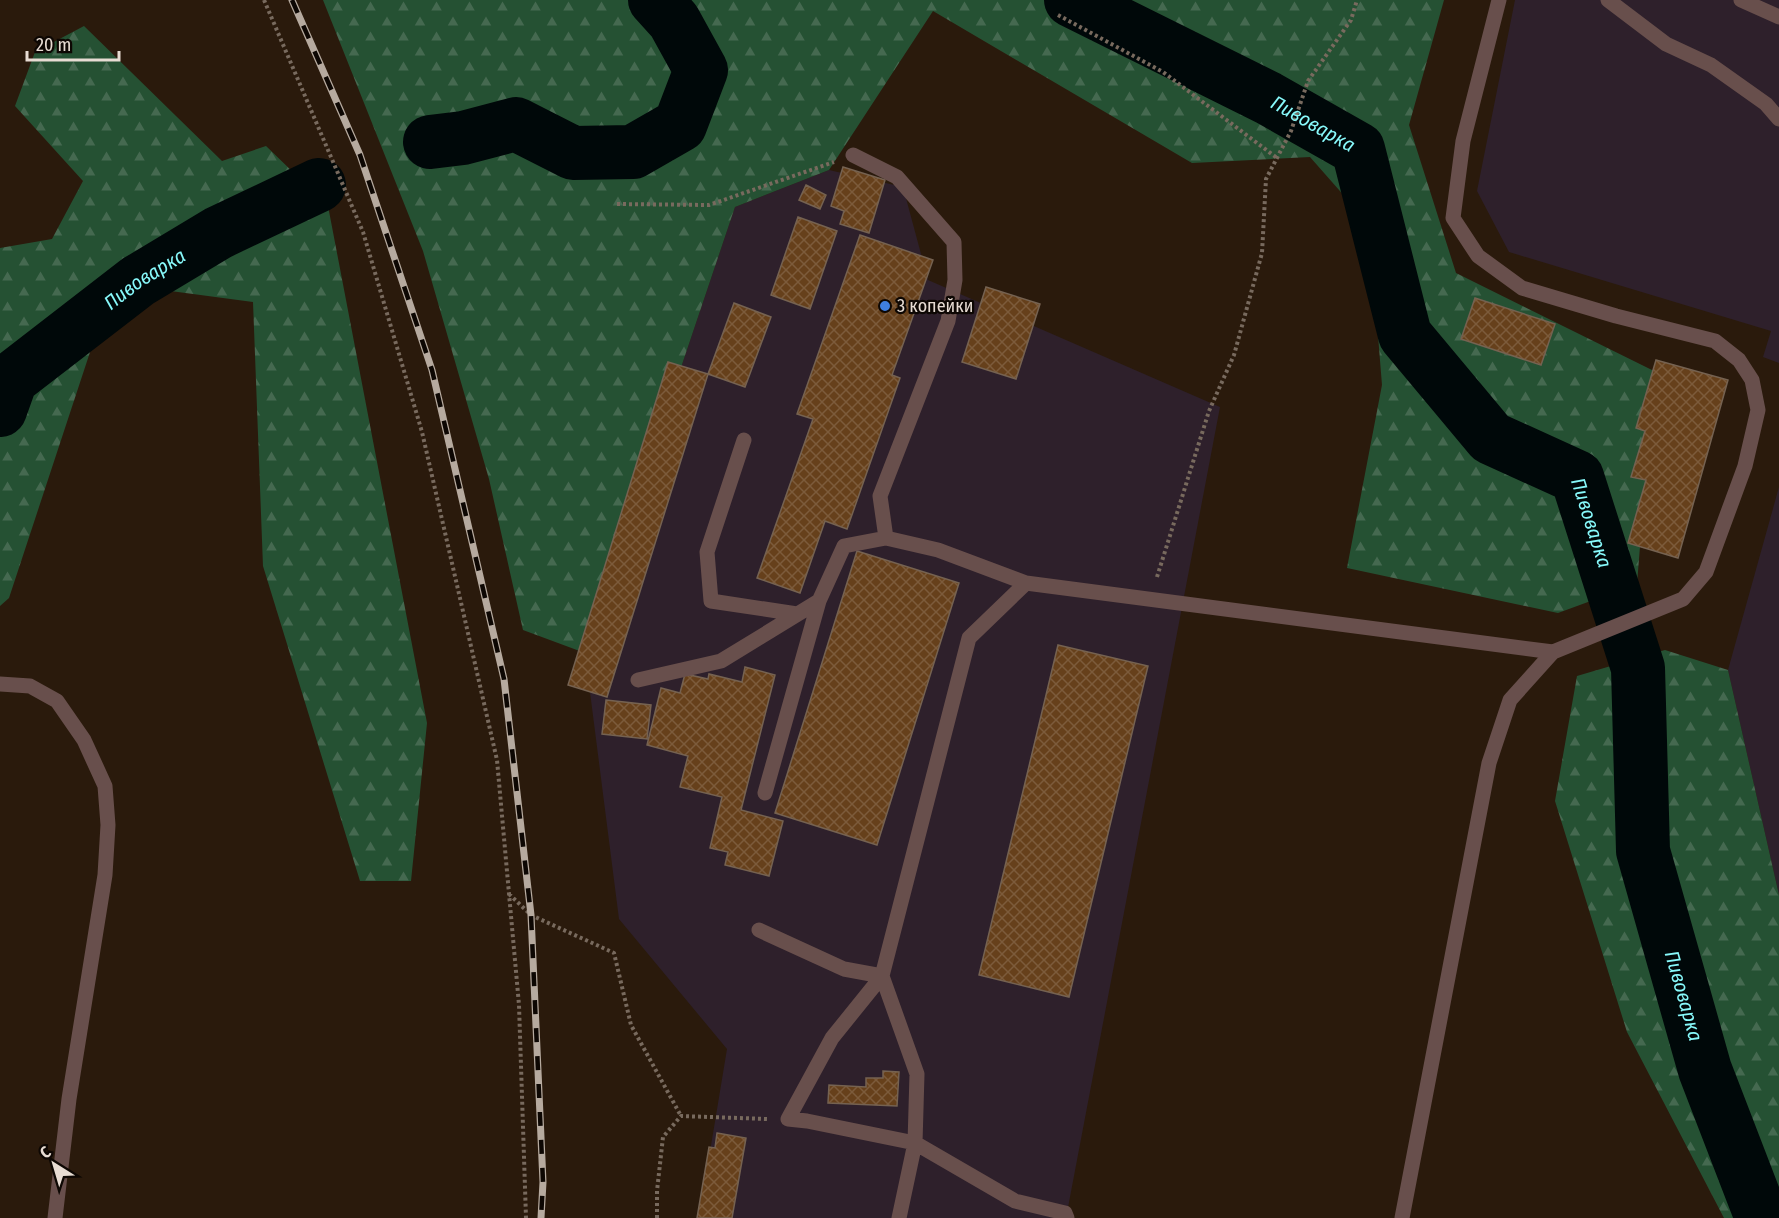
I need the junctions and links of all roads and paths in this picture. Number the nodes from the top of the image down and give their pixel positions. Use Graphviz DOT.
graph roads {
  1 [pos="264,0"];
  2 [pos="1357,0"];
  3 [pos="1499,0"];
  4 [pos="1608,0"];
  5 [pos="1741,0"];
  6 [pos="1058,15"];
  7 [pos="1779,17"];
  8 [pos="1779,119"];
  9 [pos="853,155"];
  10 [pos="1277,158"];
  11 [pos="617,204"];
  12 [pos="744,440"];
  13 [pos="886,538"];
  14 [pos="1026,583"];
  15 [pos="1150,599"];
  16 [pos="819,601"];
  17 [pos="797,614"];
  18 [pos="1553,652"];
  19 [pos="638,681"];
  20 [pos="0,684"];
  21 [pos="765,793"];
  22 [pos="509,893"];
  23 [pos="759,930"];
  24 [pos="882,976"];
  25 [pos="681,1116"];
  26 [pos="788,1119"];
  27 [pos="915,1143"];
  28 [pos="55,1218"];
  29 [pos="526,1218"];
  30 [pos="657,1218"];
  31 [pos="899,1218"];
  32 [pos="1067,1218"];
  33 [pos="1402,1218"];
  1 -- 22 [label="path"];
  2 -- 10 [label="path"];
  3 -- 18 [label="lane"];
  4 -- 8 [label="lane"];
  5 -- 7 [label="lane"];
  6 -- 10 [label="path"];
  9 -- 11 [label="path"];
  9 -- 13 [label="lane"];
  10 -- 15 [label="path"];
  12 -- 17 [label="lane"];
  13 -- 14 [label="lane"];
  13 -- 16 [label="lane"];
  14 -- 15 [label="lane"];
  14 -- 24 [label="lane"];
  15 -- 18 [label="lane"];
  16 -- 17 [label="lane"];
  16 -- 21 [label="lane"];
  17 -- 19 [label="lane"];
  18 -- 33 [label="lane"];
  20 -- 28 [label="lane"];
  22 -- 25 [label="path"];
  22 -- 29 [label="path"];
  23 -- 24 [label="lane"];
  24 -- 26 [label="lane"];
  24 -- 27 [label="lane"];
  25 -- 26 [label="path"];
  25 -- 30 [label="path"];
  26 -- 27 [label="lane"];
  27 -- 31 [label="lane"];
  27 -- 32 [label="lane"];
}
